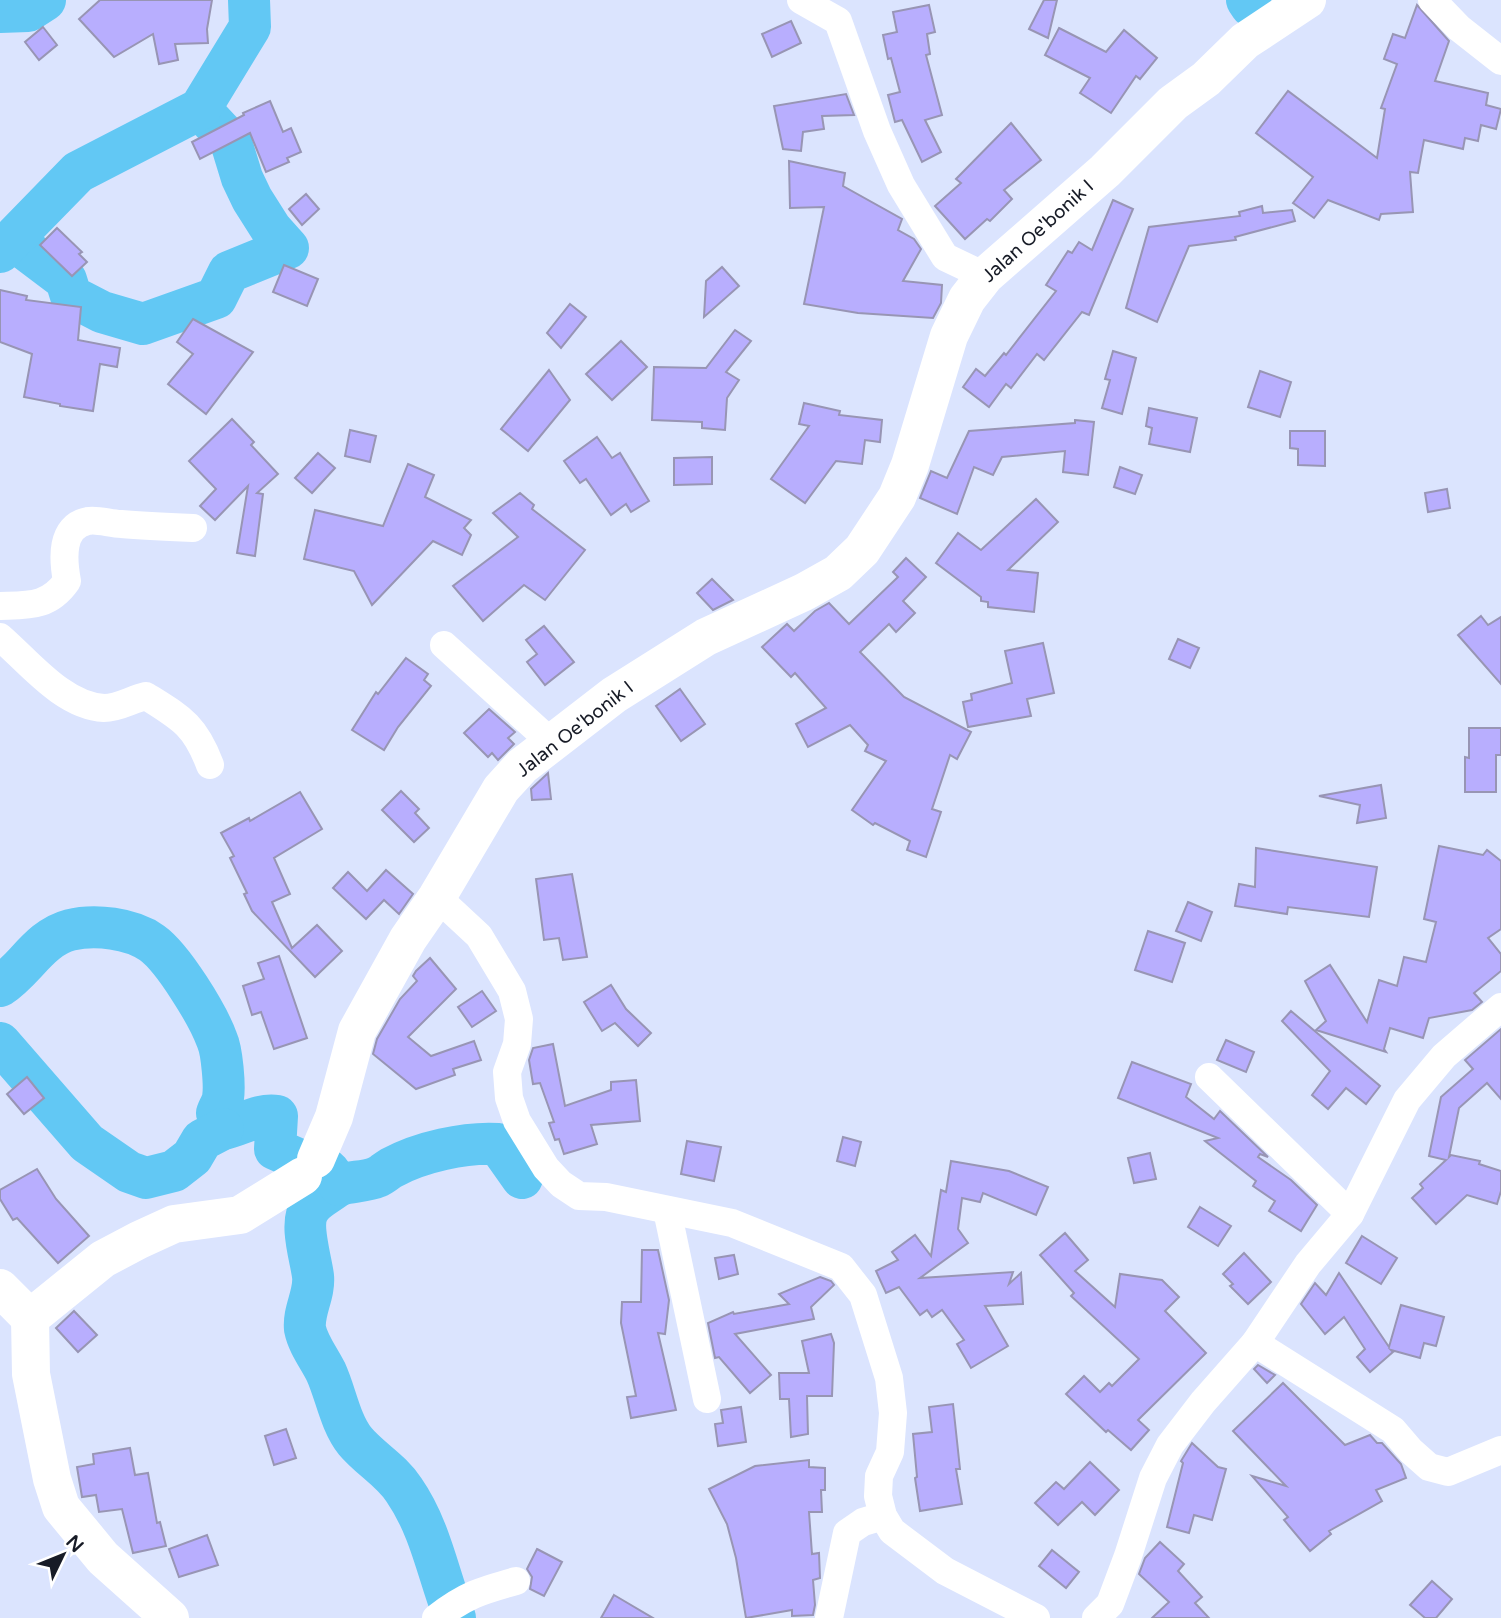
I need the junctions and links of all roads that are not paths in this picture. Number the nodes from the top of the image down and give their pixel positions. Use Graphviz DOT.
graph roads {
  1 [pos="801,0"];
  2 [pos="1307,0"];
  3 [pos="1433,0"];
  4 [pos="1501,61"];
  5 [pos="985,276"];
  6 [pos="193,528"];
  7 [pos="0,606"];
  8 [pos="0,637"];
  9 [pos="444,645"];
  10 [pos="552,743"];
  11 [pos="210,765"];
  12 [pos="437,897"];
  13 [pos="1501,1007"];
  14 [pos="1209,1077"];
  15 [pos="667,1210"];
  16 [pos="1350,1213"];
  17 [pos="0,1288"];
  18 [pos="30,1318"];
  19 [pos="1255,1343"];
  20 [pos="707,1399"];
  21 [pos="1501,1450"];
  22 [pos="883,1516"];
  23 [pos="516,1581"];
  24 [pos="1023,1614"];
  25 [pos="170,1618"];
  26 [pos="436,1618"];
  27 [pos="829,1618"];
  28 [pos="1096,1618"];
  1 -- 5 [label="street"];
  2 -- 5 [label="street, Jalan Oe'bonik I"];
  3 -- 4 [label="street"];
  5 -- 10 [label="street, Jalan Oe'bonik I"];
  6 -- 7 [label="street"];
  8 -- 11 [label="street"];
  9 -- 10 [label="street"];
  10 -- 12 [label="street, Jalan Oe'bonik I"];
  12 -- 15 [label="street"];
  12 -- 18 [label="street, Jalan Oe'bonik I"];
  13 -- 16 [label="street"];
  14 -- 16 [label="street"];
  15 -- 20 [label="street"];
  15 -- 22 [label="street"];
  16 -- 19 [label="street"];
  17 -- 18 [label="street"];
  18 -- 25 [label="street"];
  19 -- 21 [label="street"];
  19 -- 28 [label="street"];
  22 -- 24 [label="street"];
  22 -- 27 [label="street"];
  23 -- 26 [label="street"];
}
